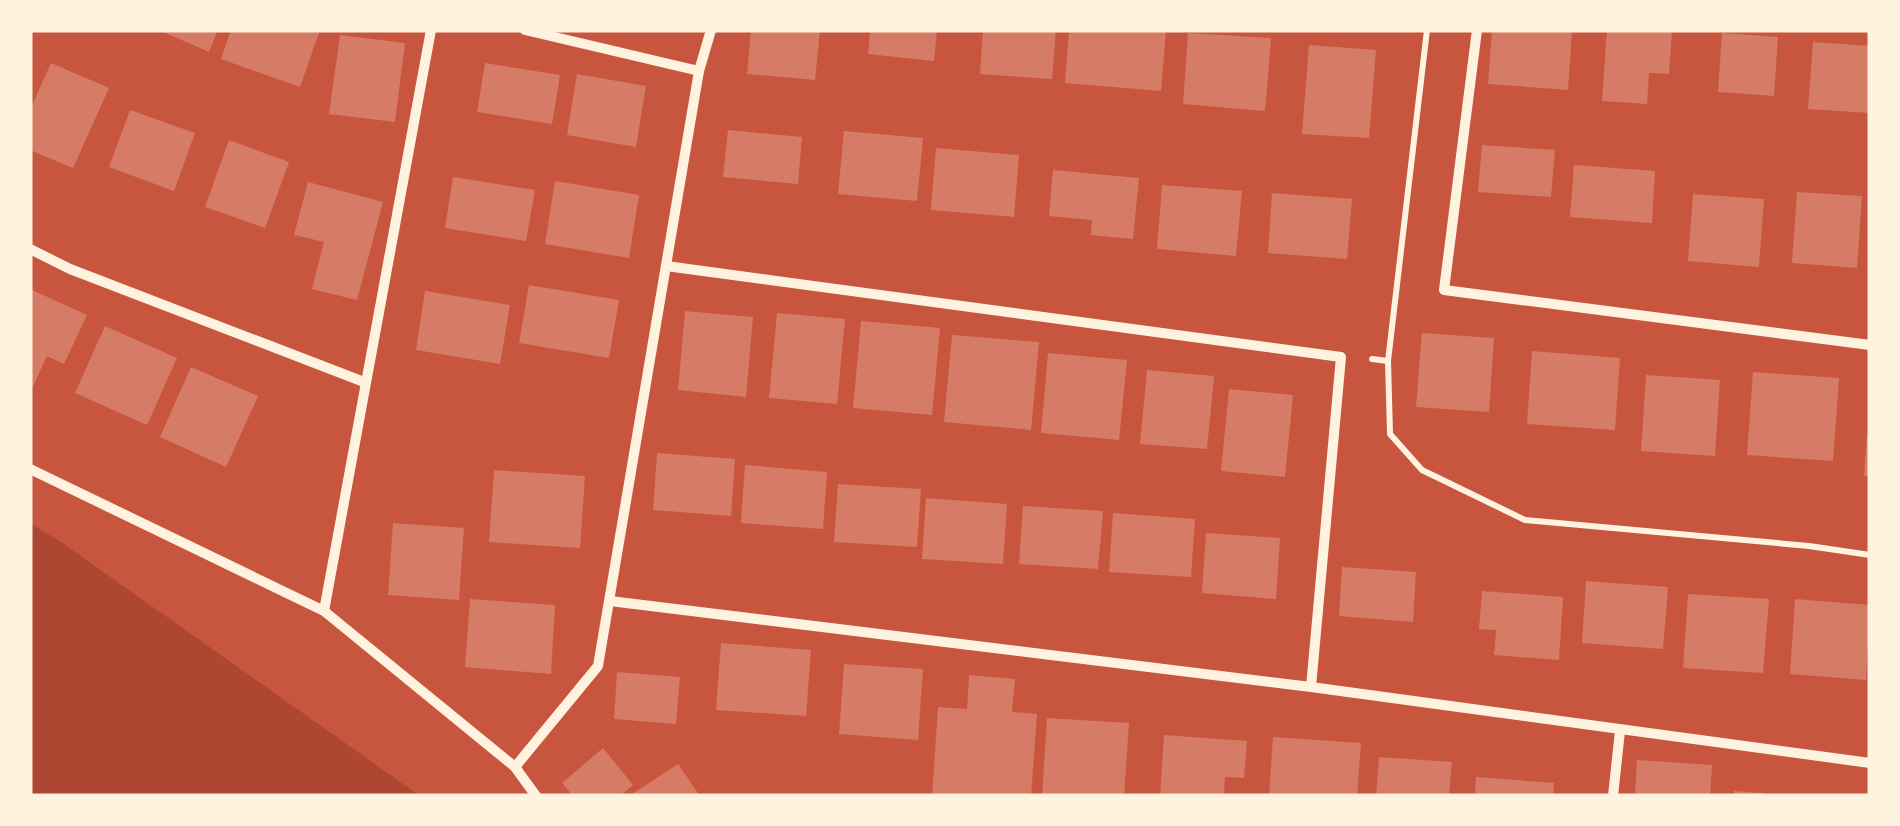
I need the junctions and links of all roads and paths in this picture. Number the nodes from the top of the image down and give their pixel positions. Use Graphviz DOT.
graph roads {
  1 [pos="431,30"];
  2 [pos="525,30"];
  3 [pos="710,30"];
  4 [pos="1427,30"];
  5 [pos="1477,30"];
  6 [pos="699,71"];
  7 [pos="30,249"];
  8 [pos="666,266"];
  9 [pos="1870,345"];
  10 [pos="1341,357"];
  11 [pos="1388,361"];
  12 [pos="364,382"];
  13 [pos="30,469"];
  14 [pos="1870,554"];
  15 [pos="610,601"];
  16 [pos="324,612"];
  17 [pos="1311,687"];
  18 [pos="1620,731"];
  19 [pos="1870,763"];
  20 [pos="515,768"];
  21 [pos="536,796"];
  22 [pos="1613,796"];
  1 -- 12 [label="street"];
  2 -- 6 [label="street"];
  3 -- 6 [label="street"];
  4 -- 11 [label="path"];
  5 -- 9 [label="street"];
  6 -- 8 [label="street"];
  7 -- 12 [label="street"];
  8 -- 10 [label="street"];
  8 -- 15 [label="street"];
  10 -- 11 [label="path"];
  10 -- 17 [label="street"];
  11 -- 14 [label="path"];
  12 -- 16 [label="street"];
  13 -- 16 [label="street"];
  15 -- 17 [label="street"];
  15 -- 20 [label="street"];
  16 -- 20 [label="street"];
  17 -- 18 [label="street"];
  18 -- 19 [label="street"];
  18 -- 22 [label="street"];
  20 -- 21 [label="street"];
}
